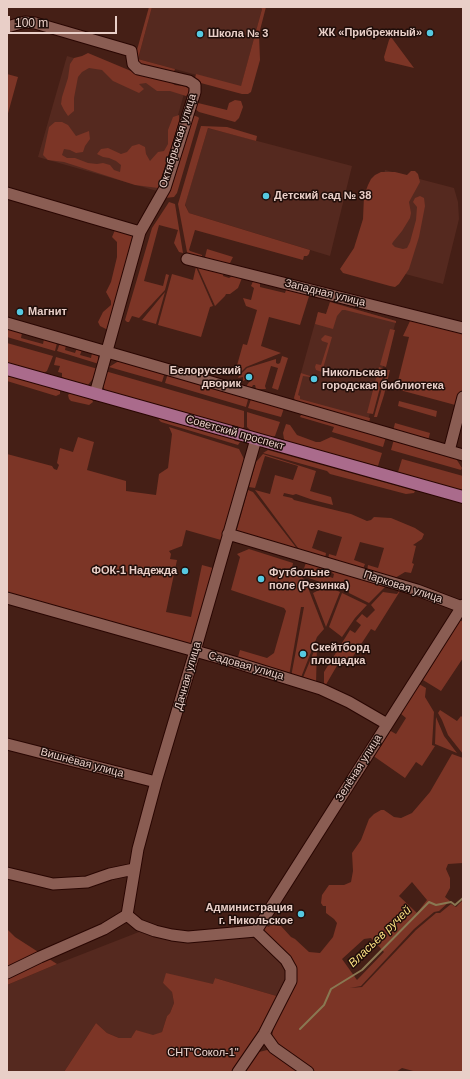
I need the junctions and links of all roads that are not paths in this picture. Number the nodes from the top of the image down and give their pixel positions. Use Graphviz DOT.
graph roads {
  1 [pos="7,27"];
  2 [pos="7,193"];
  3 [pos="140,232"];
  4 [pos="187,259"];
  5 [pos="7,323"];
  6 [pos="463,328"];
  7 [pos="107,352"];
  8 [pos="7,369"];
  9 [pos="95,394"];
  10 [pos="463,397"];
  11 [pos="256,439"];
  12 [pos="449,451"];
  13 [pos="463,455"];
  14 [pos="463,497"];
  15 [pos="228,534"];
  16 [pos="7,598"];
  17 [pos="463,606"];
  18 [pos="195,652"];
  19 [pos="387,724"];
  20 [pos="7,744"];
  21 [pos="156,782"];
  22 [pos="134,869"];
  23 [pos="7,873"];
  24 [pos="127,915"];
  25 [pos="256,931"];
  26 [pos="7,974"];
  27 [pos="264,1034"];
  28 [pos="238,1072"];
  29 [pos="308,1072"];
  1 -- 3 [label="street, Октябрьская улица"];
  2 -- 3 [label="street"];
  3 -- 7 [label="street, Октябрьская улица"];
  4 -- 6 [label="street, Западная улица"];
  5 -- 7 [label="street"];
  7 -- 9 [label="street, Октябрьская улица"];
  7 -- 12 [label="street"];
  8 -- 9 [label="main road, Советский проспект"];
  9 -- 11 [label="main road, Советский проспект"];
  10 -- 12 [label="street"];
  11 -- 14 [label="main road, Советский проспект"];
  11 -- 15 [label="street, Дачная улица"];
  12 -- 13 [label="street"];
  15 -- 17 [label="street, Парковая улица"];
  15 -- 18 [label="street, Дачная улица"];
  16 -- 18 [label="street, Садовая улица"];
  17 -- 19 [label="street, Зелёная улица"];
  18 -- 19 [label="street, Садовая улица"];
  18 -- 21 [label="street, Дачная улица"];
  19 -- 25 [label="street, Зелёная улица"];
  20 -- 21 [label="street, Вишнёвая улица"];
  21 -- 22 [label="street, Дачная улица"];
  22 -- 23 [label="street"];
  22 -- 24 [label="street, Дачная улица"];
  24 -- 25 [label="street"];
  24 -- 26 [label="street"];
  25 -- 27 [label="street"];
  27 -- 28 [label="street"];
  27 -- 29 [label="street"];
}
